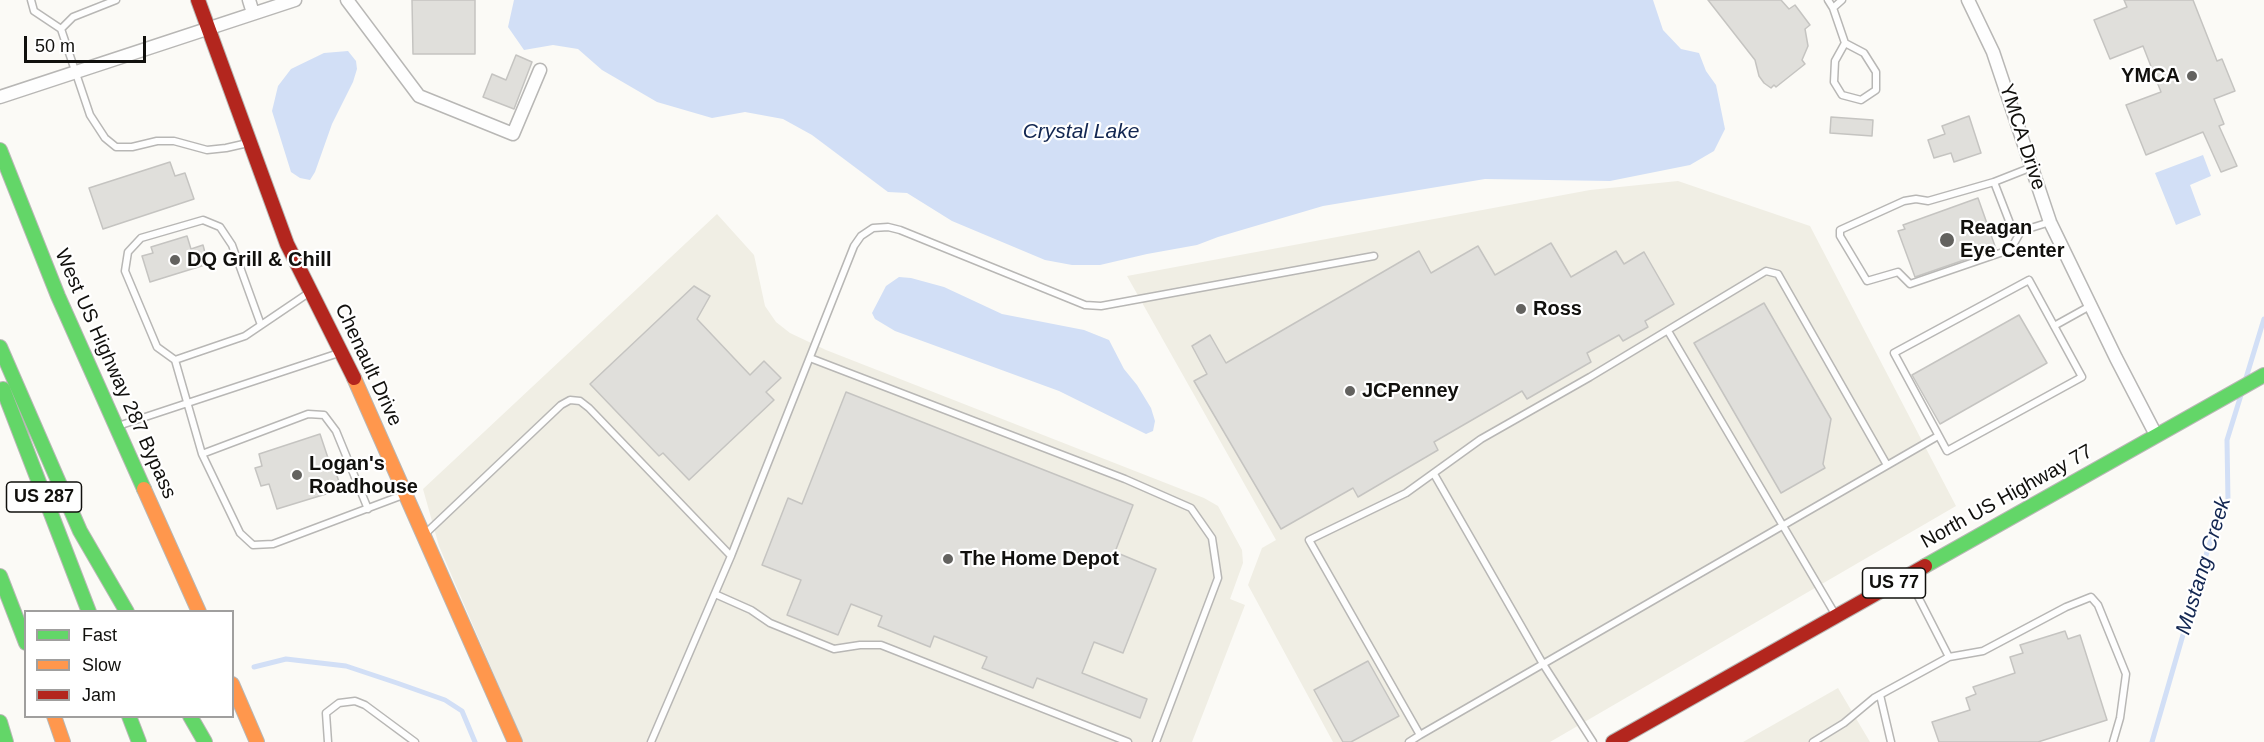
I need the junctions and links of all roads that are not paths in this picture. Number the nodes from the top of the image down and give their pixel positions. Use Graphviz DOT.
graph roads {
  1 [pos="31,0"];
  2 [pos="117,0"];
  3 [pos="198,0"];
  4 [pos="249,0"];
  5 [pos="295,0"];
  6 [pos="1827,0"];
  7 [pos="1842,0"];
  8 [pos="1968,0"];
  9 [pos="350,1"];
  10 [pos="1833,8"];
  11 [pos="253,13"];
  12 [pos="61,28"];
  13 [pos="208,28"];
  14 [pos="1845,43"];
  15 [pos="540,70"];
  16 [pos="76,72"];
  17 [pos="0,98"];
  18 [pos="249,142"];
  19 [pos="0,150"];
  20 [pos="2032,167"];
  21 [pos="1994,182"];
  22 [pos="2050,222"];
  23 [pos="2021,231"];
  24 [pos="1374,256"];
  25 [pos="311,291"];
  26 [pos="2090,306"];
  27 [pos="261,325"];
  28 [pos="2054,326"];
  29 [pos="1668,331"];
  30 [pos="0,347"];
  31 [pos="343,352"];
  32 [pos="810,358"];
  33 [pos="175,360"];
  34 [pos="2264,375"];
  35 [pos="0,382"];
  36 [pos="187,403"];
  37 [pos="116,426"];
  38 [pos="2156,435"];
  39 [pos="1938,436"];
  40 [pos="202,454"];
  41 [pos="1887,465"];
  42 [pos="1434,474"];
  43 [pos="407,494"];
  44 [pos="368,508"];
  45 [pos="1782,525"];
  46 [pos="425,534"];
  47 [pos="731,556"];
  48 [pos="1907,575"];
  49 [pos="0,576"];
  50 [pos="715,594"];
  51 [pos="88,610"];
  52 [pos="126,610"];
  53 [pos="198,610"];
  54 [pos="1836,615"];
  55 [pos="24,637"];
  56 [pos="1949,657"];
  57 [pos="1543,664"];
  58 [pos="234,689"];
  59 [pos="1880,695"];
  60 [pos="54,718"];
  61 [pos="129,718"];
  62 [pos="191,718"];
  63 [pos="0,722"];
  64 [pos="1420,735"];
  65 [pos="6,742"];
  66 [pos="63,742"];
  67 [pos="139,742"];
  68 [pos="205,742"];
  69 [pos="257,742"];
  70 [pos="328,742"];
  71 [pos="416,742"];
  72 [pos="515,742"];
  73 [pos="651,742"];
  74 [pos="1128,742"];
  75 [pos="1156,742"];
  76 [pos="1408,742"];
  77 [pos="1593,742"];
  78 [pos="1612,742"];
  79 [pos="1813,742"];
  80 [pos="1891,742"];
  81 [pos="2113,742"];
  1 -- 12 [label="lane"];
  2 -- 12 [label="lane"];
  3 -- 13 [label="main road, Chenault Drive"];
  4 -- 11 [label="street"];
  5 -- 11 [label="street"];
  6 -- 10 [label="lane"];
  7 -- 10 [label="lane"];
  8 -- 20 [label="street, YMCA Drive"];
  9 -- 15 [label="street"];
  10 -- 14 [label="lane"];
  11 -- 13 [label="street"];
  12 -- 16 [label="lane"];
  13 -- 16 [label="street"];
  13 -- 18 [label="main road, Chenault Drive"];
  14 -- 14 [label="lane"];
  16 -- 17 [label="street"];
  16 -- 18 [label="lane"];
  18 -- 25 [label="main road, Chenault Drive"];
  19 -- 37 [label="main road, West US Highway 287 Bypass"];
  20 -- 21 [label="lane"];
  20 -- 22 [label="street, YMCA Drive"];
  21 -- 23 [label="lane"];
  21 -- 23 [label="lane"];
  22 -- 23 [label="lane"];
  22 -- 26 [label="street, YMCA Drive"];
  24 -- 32 [label="lane"];
  25 -- 27 [label="lane"];
  25 -- 31 [label="main road, Chenault Drive"];
  26 -- 28 [label="lane"];
  26 -- 38 [label="street, YMCA Drive"];
  27 -- 33 [label="lane"];
  27 -- 33 [label="lane"];
  28 -- 39 [label="lane"];
  28 -- 39 [label="lane"];
  29 -- 41 [label="lane"];
  29 -- 42 [label="lane"];
  29 -- 45 [label="lane"];
  30 -- 52 [label="main road"];
  31 -- 36 [label="lane"];
  31 -- 43 [label="main road, Chenault Drive"];
  32 -- 47 [label="lane"];
  32 -- 75 [label="lane"];
  33 -- 36 [label="lane"];
  34 -- 38 [label="main road, North US Highway 77 / US 77"];
  35 -- 51 [label="main road, US 287"];
  36 -- 37 [label="lane"];
  36 -- 40 [label="lane"];
  37 -- 53 [label="main road, West US Highway 287 Bypass"];
  38 -- 48 [label="main road, North US Highway 77 / US 77"];
  39 -- 41 [label="lane"];
  40 -- 44 [label="lane"];
  40 -- 44 [label="lane"];
  41 -- 45 [label="lane"];
  42 -- 57 [label="lane"];
  42 -- 64 [label="lane"];
  43 -- 44 [label="lane"];
  43 -- 46 [label="main road, Chenault Drive"];
  45 -- 54 [label="lane"];
  45 -- 57 [label="lane"];
  46 -- 47 [label="lane"];
  46 -- 72 [label="main road, Chenault Drive"];
  47 -- 50 [label="lane"];
  48 -- 54 [label="main road, North US Highway 77 / US 77"];
  48 -- 56 [label="lane"];
  49 -- 55 [label="main road"];
  50 -- 73 [label="lane"];
  50 -- 74 [label="lane"];
  54 -- 78 [label="main road, North US Highway 77 / US 77"];
  56 -- 59 [label="lane"];
  56 -- 81 [label="lane"];
  57 -- 64 [label="lane"];
  57 -- 77 [label="lane"];
  58 -- 69 [label="main road"];
  59 -- 79 [label="lane"];
  59 -- 80 [label="lane"];
  60 -- 66 [label="main road"];
  61 -- 67 [label="main road"];
  62 -- 68 [label="main road"];
  63 -- 65 [label="main road"];
  64 -- 76 [label="lane"];
  70 -- 71 [label="lane"];
}
